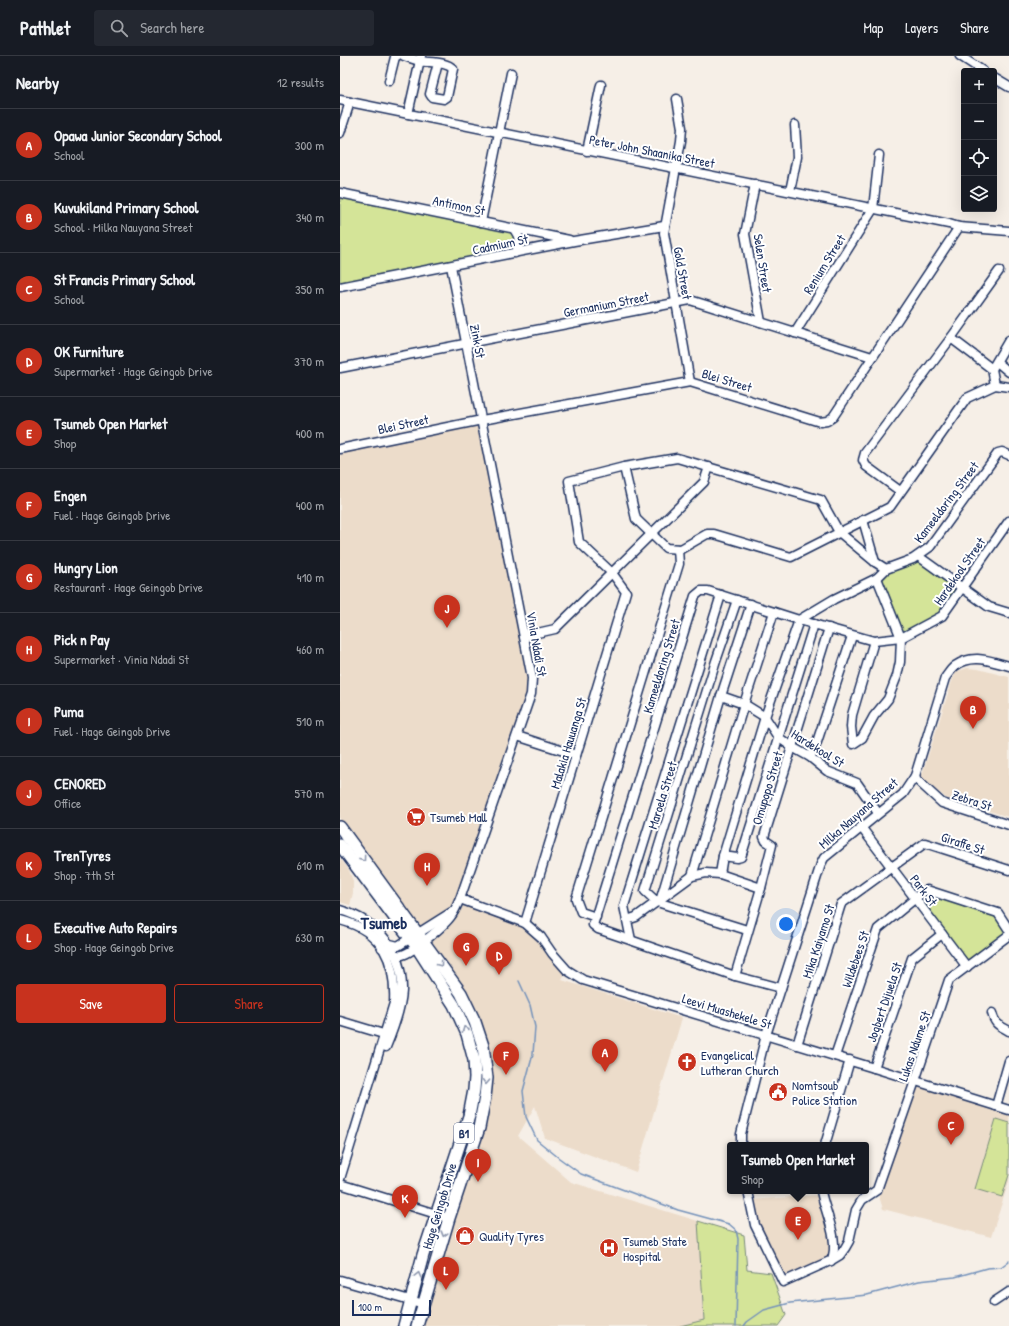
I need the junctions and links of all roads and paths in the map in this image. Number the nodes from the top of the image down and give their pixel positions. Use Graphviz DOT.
graph roads {
  1 [pos="397,56"];
  2 [pos="404,56"];
  3 [pos="960,56"];
  4 [pos="421,58"];
  5 [pos="438,64"];
  6 [pos="978,68"];
  7 [pos="511,73"];
  8 [pos="997,80"];
  9 [pos="389,81"];
  10 [pos="601,85"];
  11 [pos="1009,88"];
  12 [pos="677,99"];
  13 [pos="340,100"];
  14 [pos="350,102"];
  15 [pos="408,114"];
  16 [pos="795,125"];
  17 [pos="340,133"];
  18 [pos="499,133"];
  19 [pos="588,151"];
  20 [pos="879,155"];
  21 [pos="676,169"];
  22 [pos="755,184"];
  23 [pos="790,191"];
  24 [pos="340,193"];
  25 [pos="873,209"];
  26 [pos="481,222"];
  27 [pos="664,226"];
  28 [pos="959,227"];
  29 [pos="514,229"];
  30 [pos="1009,231"];
  31 [pos="574,241"];
  32 [pos="515,253"];
  33 [pos="451,266"];
  34 [pos="999,271"];
  35 [pos="340,287"];
  36 [pos="677,303"];
  37 [pos="761,322"];
  38 [pos="795,332"];
  39 [pos="952,338"];
  40 [pos="1009,340"];
  41 [pos="467,343"];
  42 [pos="872,357"];
  43 [pos="995,365"];
  44 [pos="340,368"];
  45 [pos="1009,372"];
  46 [pos="690,382"];
  47 [pos="995,385"];
  48 [pos="1009,387"];
  49 [pos="482,420"];
  50 [pos="340,449"];
  51 [pos="1009,455"];
  52 [pos="624,467"];
  53 [pos="709,467"];
  54 [pos="900,491"];
  55 [pos="863,520"];
  56 [pos="1009,521"];
  57 [pos="839,532"];
  58 [pos="651,534"];
  59 [pos="678,549"];
  60 [pos="918,556"];
  61 [pos="875,562"];
  62 [pos="886,569"];
  63 [pos="612,573"];
  64 [pos="877,578"];
  65 [pos="962,588"];
  66 [pos="721,595"];
  67 [pos="737,600"];
  68 [pos="751,604"];
  69 [pos="1008,610"];
  70 [pos="774,612"];
  71 [pos="799,620"];
  72 [pos="814,624"];
  73 [pos="829,628"];
  74 [pos="524,636"];
  75 [pos="852,636"];
  76 [pos="901,638"];
  77 [pos="874,641"];
  78 [pos="1009,666"];
  79 [pos="722,696"];
  80 [pos="744,704"];
  81 [pos="765,717"];
  82 [pos="517,736"];
  83 [pos="778,736"];
  84 [pos="792,747"];
  85 [pos="576,755"];
  86 [pos="810,757"];
  87 [pos="915,776"];
  88 [pos="878,813"];
  89 [pos="1009,824"];
  90 [pos="340,827"];
  91 [pos="861,827"];
  92 [pos="340,845"];
  93 [pos="723,856"];
  94 [pos="892,867"];
  95 [pos="1009,870"];
  96 [pos="720,874"];
  97 [pos="692,876"];
  98 [pos="761,888"];
  99 [pos="915,898"];
  100 [pos="460,899"];
  101 [pos="659,900"];
  102 [pos="342,910"];
  103 [pos="596,917"];
  104 [pos="627,920"];
  105 [pos="340,922"];
  106 [pos="525,923"];
  107 [pos="747,930"];
  108 [pos="1009,930"];
  109 [pos="942,934"];
  110 [pos="1009,935"];
  111 [pos="417,940"];
  112 [pos="631,940"];
  113 [pos="393,951"];
  114 [pos="967,967"];
  115 [pos="735,976"];
  116 [pos="780,988"];
  117 [pos="992,1013"];
  118 [pos="340,1022"];
  119 [pos="1009,1031"];
  120 [pos="388,1035"];
  121 [pos="766,1035"];
  122 [pos="797,1045"];
  123 [pos="835,1056"];
  124 [pos="850,1060"];
  125 [pos="1009,1060"];
  126 [pos="874,1068"];
  127 [pos="916,1081"];
  128 [pos="996,1106"];
  129 [pos="1009,1110"];
  130 [pos="741,1142"];
  131 [pos="826,1142"];
  132 [pos="340,1179"];
  133 [pos="340,1184"];
  134 [pos="749,1194"];
  135 [pos="821,1194"];
  136 [pos="437,1215"];
  137 [pos="449,1218"];
  138 [pos="830,1261"];
  139 [pos="340,1280"];
  140 [pos="1009,1292"];
  141 [pos="412,1300"];
  142 [pos="994,1302"];
  143 [pos="424,1304"];
  144 [pos="404,1326"];
  145 [pos="417,1326"];
  1 -- 9 [label="street"];
  2 -- 4 [label="street"];
  3 -- 6 [label="street"];
  4 -- 5 [label="street"];
  4 -- 15 [label="street"];
  7 -- 18 [label="street"];
  8 -- 11 [label="street"];
  10 -- 19 [label="street"];
  12 -- 21 [label="street, Gold Street"];
  13 -- 14 [label="street, Peter John Shaanika Street"];
  14 -- 15 [label="street, Peter John Shaanika Street"];
  14 -- 17 [label="street"];
  15 -- 18 [label="street, Peter John Shaanika Street"];
  16 -- 23 [label="street"];
  18 -- 19 [label="street, Peter John Shaanika Street"];
  18 -- 26 [label="street"];
  19 -- 21 [label="street, Peter John Shaanika Street"];
  20 -- 25 [label="street"];
  21 -- 22 [label="street, Peter John Shaanika Street"];
  21 -- 27 [label="street, Gold Street"];
  22 -- 23 [label="street, Peter John Shaanika Street"];
  22 -- 37 [label="street, Selen Street"];
  23 -- 25 [label="street, Peter John Shaanika Street"];
  24 -- 26 [label="street, Antimon St"];
  25 -- 28 [label="street, Peter John Shaanika Street"];
  25 -- 38 [label="street, Renium Street"];
  26 -- 29 [label="street, Antimon St"];
  27 -- 31 [label="street, Cadmium St"];
  27 -- 36 [label="street, Gold Street"];
  28 -- 30 [label="street, Peter John Shaanika Street"];
  28 -- 42 [label="street, Blei Street"];
  29 -- 31 [label="street, Antimon St"];
  29 -- 32 [label="street"];
  31 -- 32 [label="street, Cadmium St"];
  32 -- 33 [label="street, Cadmium St"];
  33 -- 35 [label="street, Cadmium St"];
  33 -- 41 [label="street, Zink St"];
  34 -- 39 [label="street"];
  36 -- 37 [label="street, Germanium Street"];
  36 -- 41 [label="street, Germanium Street"];
  36 -- 46 [label="street, Gold Street"];
  37 -- 38 [label="street, Germanium Street"];
  38 -- 42 [label="street, Germanium Street"];
  39 -- 43 [label="street"];
  39 -- 54 [label="street"];
  40 -- 43 [label="street"];
  41 -- 44 [label="street, Germanium Street"];
  41 -- 49 [label="street, Zink St"];
  42 -- 46 [label="street, Blei Street"];
  43 -- 45 [label="street"];
  43 -- 47 [label="street"];
  46 -- 49 [label="street, Blei Street"];
  47 -- 48 [label="street"];
  47 -- 54 [label="street"];
  49 -- 50 [label="street, Blei Street"];
  49 -- 74 [label="street, Vinia Ndadi St"];
  51 -- 60 [label="street, Kameeldoring Street"];
  52 -- 53 [label="street"];
  52 -- 58 [label="street"];
  52 -- 63 [label="street"];
  53 -- 57 [label="street"];
  53 -- 58 [label="street"];
  54 -- 55 [label="street"];
  55 -- 57 [label="street"];
  55 -- 61 [label="street"];
  56 -- 65 [label="street, Hardekool Street"];
  57 -- 59 [label="street"];
  57 -- 61 [label="street"];
  58 -- 59 [label="street"];
  58 -- 63 [label="street"];
  59 -- 103 [label="street"];
  60 -- 62 [label="street, Kameeldoring Street"];
  60 -- 65 [label="street"];
  61 -- 62 [label="street"];
  62 -- 64 [label="street, Kameeldoring Street"];
  63 -- 74 [label="street"];
  63 -- 85 [label="street, Malakia Hauuanga St"];
  64 -- 71 [label="street, Kameeldoring Street"];
  64 -- 76 [label="street"];
  65 -- 69 [label="street"];
  65 -- 76 [label="street, Hardekool Street"];
  66 -- 67 [label="street, Kameeldoring Street"];
  66 -- 103 [label="street, Kameeldoring Street"];
  66 -- 104 [label="street"];
  67 -- 68 [label="street, Kameeldoring Street"];
  67 -- 101 [label="street, Maroela Street"];
  68 -- 70 [label="street, Kameeldoring Street"];
  68 -- 79 [label="street"];
  70 -- 71 [label="street, Kameeldoring Street"];
  70 -- 80 [label="street"];
  71 -- 72 [label="street"];
  71 -- 81 [label="street"];
  72 -- 73 [label="street"];
  72 -- 83 [label="street"];
  73 -- 75 [label="street"];
  73 -- 84 [label="street, Omupopo Street"];
  74 -- 82 [label="street, Vinia Ndadi St"];
  75 -- 77 [label="street"];
  75 -- 86 [label="street"];
  76 -- 77 [label="street"];
  76 -- 77 [label="street"];
  78 -- 87 [label="street, Milka Nauyana Street"];
  79 -- 80 [label="street, Hardekool St"];
  79 -- 101 [label="street"];
  80 -- 81 [label="street, Hardekool St"];
  80 -- 97 [label="street"];
  81 -- 83 [label="street, Hardekool St"];
  81 -- 93 [label="street"];
  82 -- 85 [label="street"];
  82 -- 100 [label="street, Vinia Ndadi St"];
  83 -- 84 [label="street, Hardekool St"];
  83 -- 93 [label="street"];
  84 -- 86 [label="street, Hardekool St"];
  84 -- 98 [label="street, Omupopo Street"];
  85 -- 106 [label="street, Malakia Hauuanga St"];
  86 -- 88 [label="street, Hardekool St"];
  87 -- 88 [label="street, Milka Nauyana Street"];
  87 -- 89 [label="street, Zebra St"];
  88 -- 91 [label="street, Milka Nauyana Street"];
  90 -- 111 [label="highway, Hage Geingob Drive / B1, one-way"];
  91 -- 94 [label="street, Park St"];
  91 -- 116 [label="street, Milka Nauyana Street"];
  92 -- 111 [label="highway, Hage Geingob Drive / B1"];
  93 -- 96 [label="street"];
  94 -- 95 [label="street, Giraffe St"];
  94 -- 99 [label="street, Park St"];
  94 -- 122 [label="street, Mika Kaiyamo St"];
  96 -- 97 [label="street"];
  96 -- 98 [label="street"];
  97 -- 101 [label="street"];
  98 -- 107 [label="street, Omupopo Street"];
  99 -- 108 [label="street, Wildebees St"];
  99 -- 109 [label="street, Park St"];
  99 -- 123 [label="street, Wildebees St"];
  100 -- 106 [label="street, Leevi Muashekele St"];
  100 -- 111 [label="street, Vinia Ndadi St"];
  101 -- 104 [label="street"];
  101 -- 107 [label="street"];
  102 -- 105 [label="street"];
  102 -- 113 [label="street"];
  103 -- 112 [label="street"];
  104 -- 112 [label="street"];
  105 -- 113 [label="street"];
  106 -- 121 [label="street, Leevi Muashekele St"];
  107 -- 115 [label="street, Omupopo Street"];
  109 -- 114 [label="street, Park St"];
  109 -- 126 [label="street, Jogbert Dijuela St"];
  110 -- 114 [label="street, Lukas Ndume St"];
  111 -- 113 [label="street, Vinia Ndadi St"];
  136 -- 111 [label="highway, Hage Geingob Drive / B1, one-way"];
  111 -- 137 [label="highway, Hage Geingob Drive / B1, one-way"];
  112 -- 115 [label="street"];
  113 -- 120 [label="street"];
  113 -- 120 [label="street"];
  114 -- 127 [label="street, Lukas Ndume St"];
  115 -- 116 [label="street"];
  116 -- 121 [label="street, Milka Nauyana Street"];
  117 -- 119 [label="street"];
  118 -- 120 [label="street"];
  120 -- 132 [label="street"];
  121 -- 122 [label="street, Leevi Muashekele St"];
  121 -- 130 [label="street, Milka Nauyana Street"];
  122 -- 123 [label="street, Leevi Muashekele St"];
  123 -- 124 [label="street, Leevi Muashekele St"];
  124 -- 126 [label="street, Leevi Muashekele St"];
  124 -- 131 [label="street"];
  125 -- 128 [label="street"];
  126 -- 127 [label="street, Leevi Muashekele St"];
  127 -- 128 [label="street, Leevi Muashekele St"];
  127 -- 138 [label="street, Lukas Ndume St"];
  128 -- 129 [label="street, Leevi Muashekele St"];
  133 -- 136 [label="street"];
  134 -- 138 [label="street"];
  135 -- 138 [label="street"];
  136 -- 137 [label="street"];
  141 -- 136 [label="highway, Hage Geingob Drive / B1, one-way"];
  137 -- 143 [label="highway, Hage Geingob Drive / B1, one-way"];
  139 -- 141 [label="street"];
  140 -- 142 [label="street"];
  141 -- 143 [label="street"];
  141 -- 144 [label="highway, Hage Geingob Drive / B1"];
  143 -- 145 [label="highway, Hage Geingob Drive / B1"];
}
